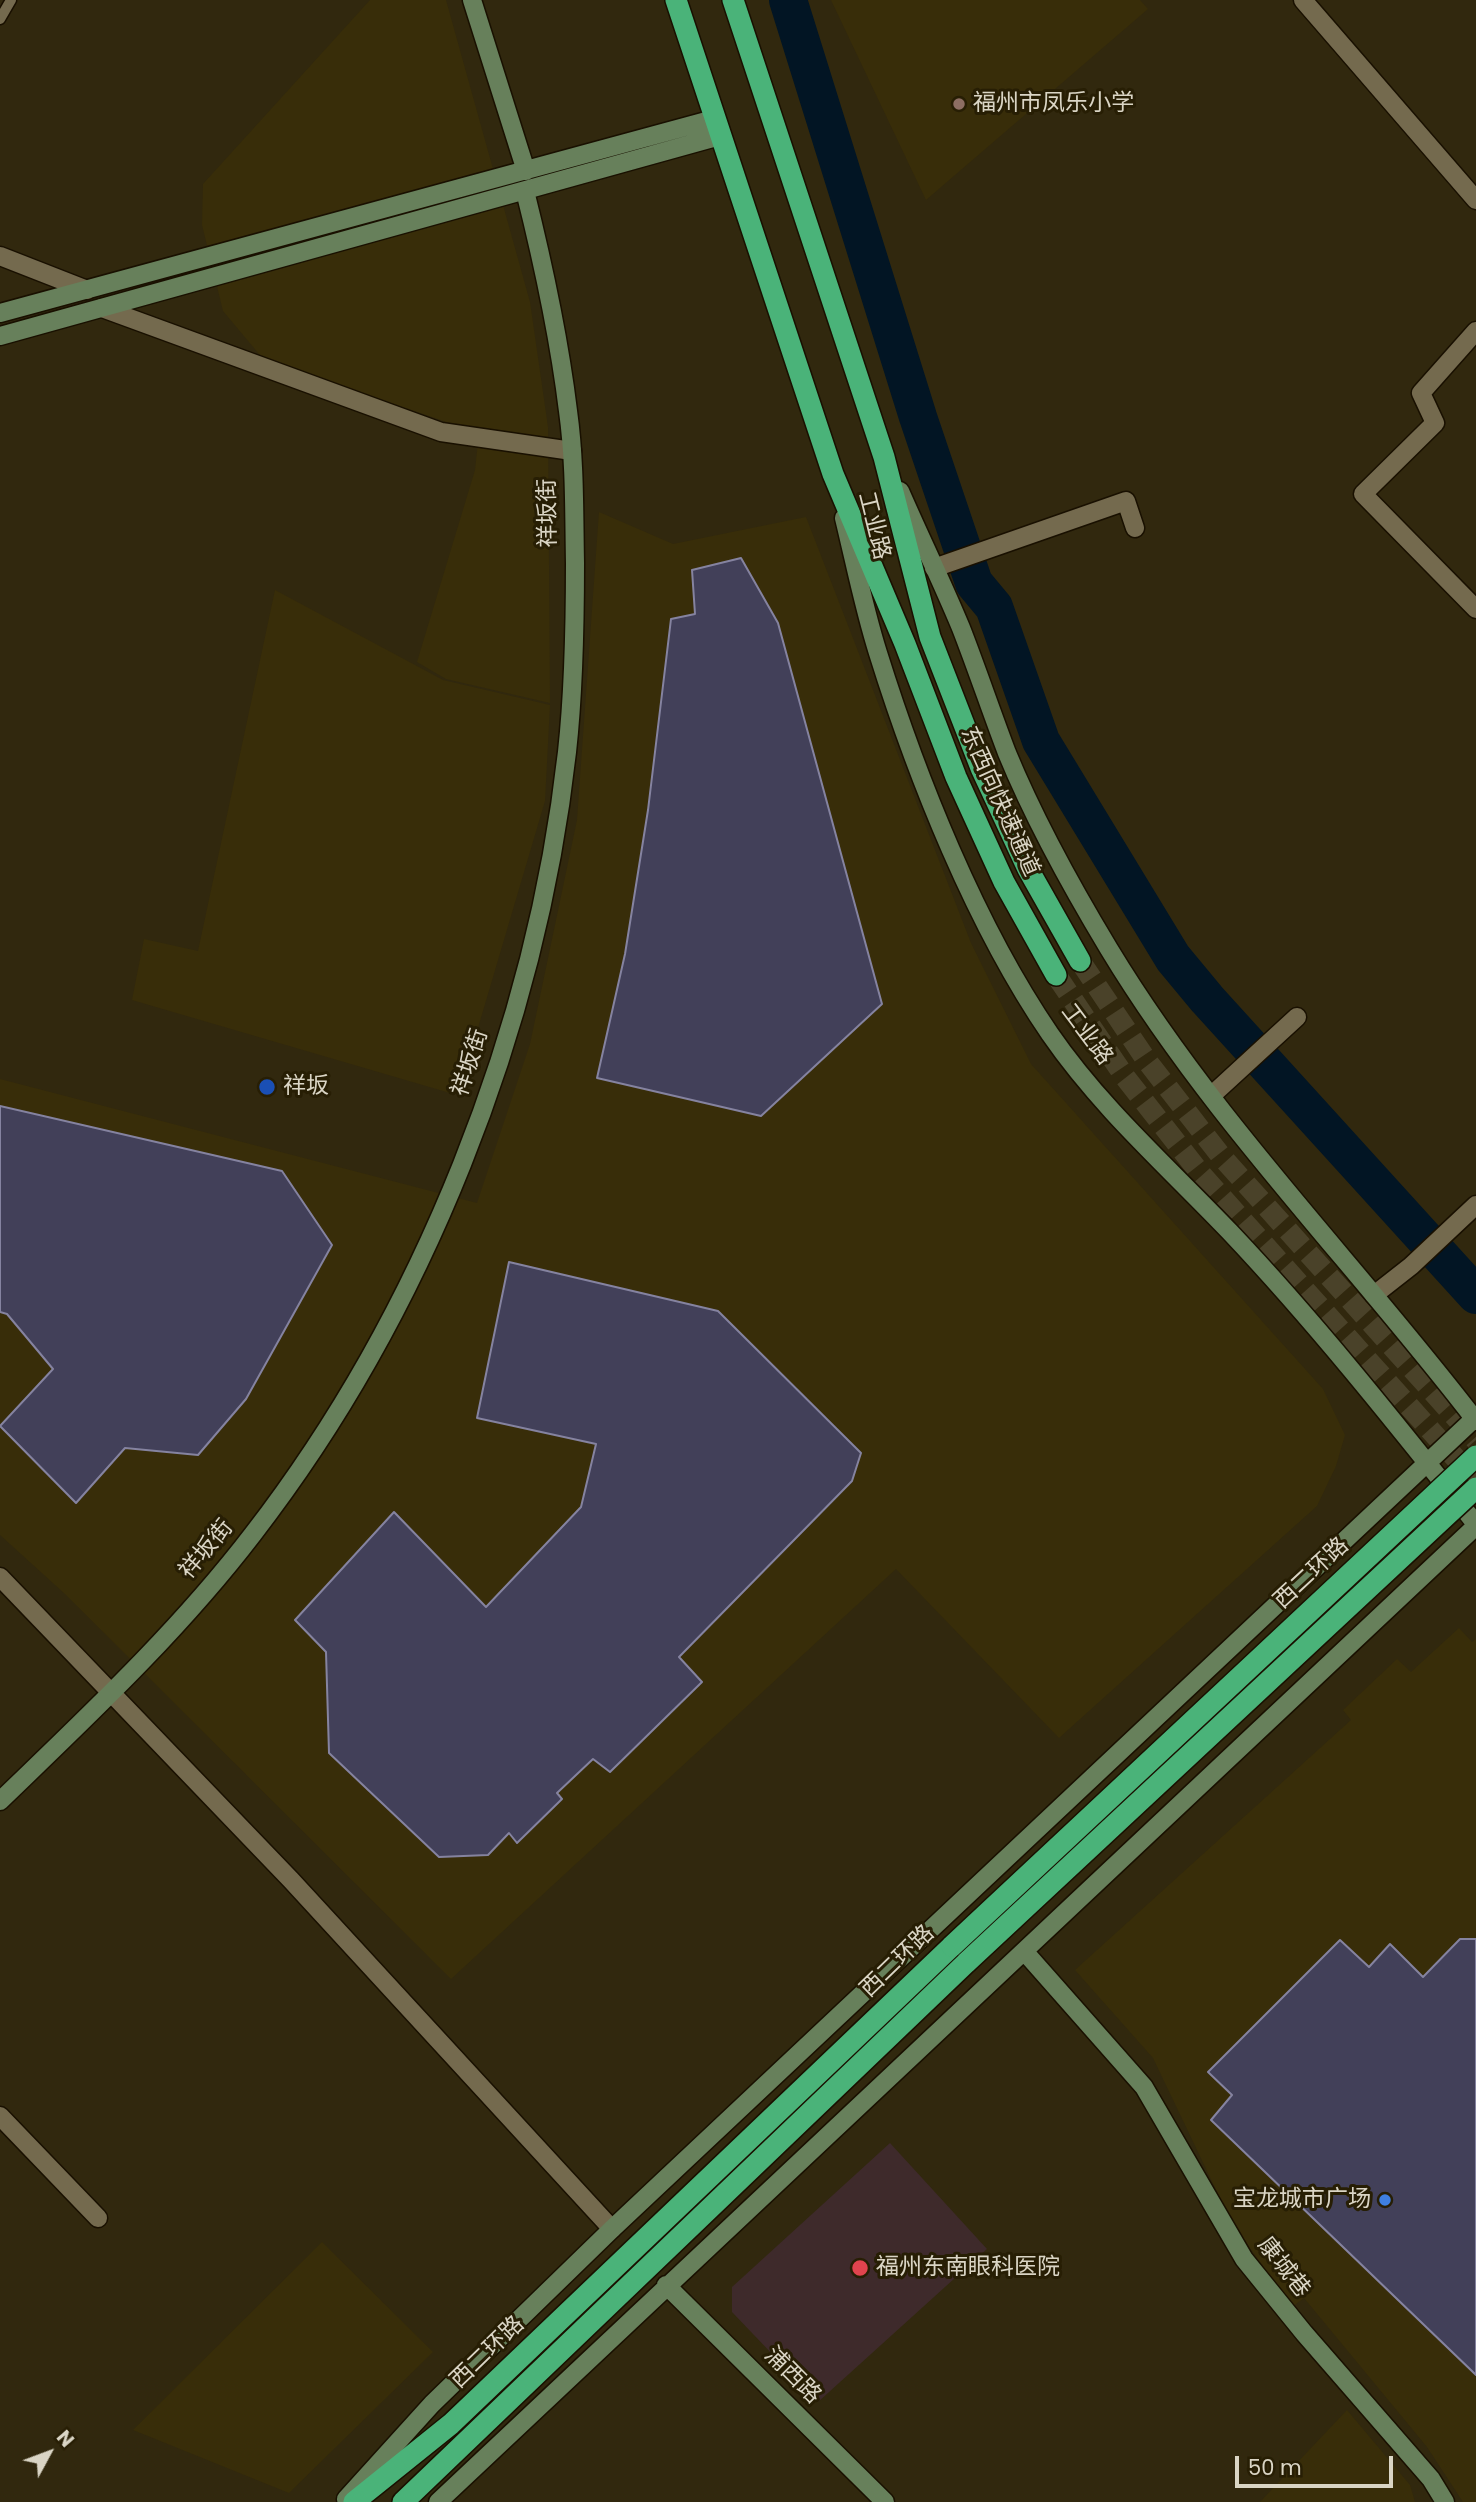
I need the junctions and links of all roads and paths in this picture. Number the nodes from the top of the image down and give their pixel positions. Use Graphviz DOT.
graph roads {
  1 [pos="12,0"];
  2 [pos="472,0"];
  3 [pos="733,0"];
  4 [pos="1303,0"];
  5 [pos="676,4"];
  6 [pos="0,19"];
  7 [pos="717,128"];
  8 [pos="526,171"];
  9 [pos="525,191"];
  10 [pos="1476,200"];
  11 [pos="0,256"];
  12 [pos="87,290"];
  13 [pos="102,308"];
  14 [pos="0,313"];
  15 [pos="1476,331"];
  16 [pos="0,336"];
  17 [pos="572,451"];
  18 [pos="884,457"];
  19 [pos="833,474"];
  20 [pos="1135,528"];
  21 [pos="934,568"];
  22 [pos="1476,609"];
  23 [pos="930,637"];
  24 [pos="905,644"];
  25 [pos="1080,961"];
  26 [pos="1056,975"];
  27 [pos="1297,1017"];
  28 [pos="1211,1096"];
  29 [pos="1476,1205"];
  30 [pos="1374,1295"];
  31 [pos="1475,1419"];
  32 [pos="1476,1457"];
  33 [pos="1427,1463"];
  34 [pos="1476,1488"];
  35 [pos="1476,1525"];
  36 [pos="0,1577"];
  37 [pos="110,1694"];
  38 [pos="0,1801"];
  39 [pos="1024,1951"];
  40 [pos="960,1954"];
  41 [pos="0,2116"];
  42 [pos="98,2218"];
  43 [pos="612,2229"];
  44 [pos="666,2285"];
  45 [pos="344,2502"];
  46 [pos="354,2502"];
  47 [pos="403,2502"];
  48 [pos="438,2502"];
  49 [pos="885,2502"];
  50 [pos="1446,2502"];
  1 -- 6 [label="lane"];
  2 -- 8 [label="main road"];
  3 -- 18 [label="highway, 工业路"];
  4 -- 10 [label="street"];
  5 -- 7 [label="highway, 工业路"];
  7 -- 8 [label="main road"];
  7 -- 9 [label="main road"];
  7 -- 19 [label="highway, 工业路"];
  8 -- 12 [label="main road"];
  9 -- 13 [label="main road"];
  9 -- 17 [label="main road, 祥坂街"];
  11 -- 12 [label="street"];
  12 -- 14 [label="main road"];
  13 -- 16 [label="main road"];
  13 -- 17 [label="street"];
  15 -- 22 [label="street"];
  17 -- 37 [label="main road, 祥坂街"];
  18 -- 21 [label="main road, 工业路"];
  18 -- 23 [label="highway, 工业路"];
  19 -- 24 [label="highway, 工业路"];
  19 -- 33 [label="main road, 工业路"];
  20 -- 21 [label="street"];
  21 -- 28 [label="main road, 工业路"];
  23 -- 25 [label="highway, 东西向快速通道"];
  24 -- 26 [label="highway, 东西向快速通道"];
  27 -- 28 [label="street"];
  28 -- 30 [label="main road, 工业路"];
  29 -- 30 [label="street"];
  30 -- 31 [label="main road, 工业路"];
  31 -- 33 [label="main road"];
  32 -- 40 [label="highway, 西二环路, bridge"];
  33 -- 35 [label="main road, 工业路"];
  33 -- 43 [label="main road"];
  34 -- 40 [label="highway, 西二环路, bridge"];
  35 -- 39 [label="main road"];
  36 -- 37 [label="street"];
  37 -- 38 [label="main road, 祥坂街"];
  37 -- 43 [label="street"];
  39 -- 44 [label="main road"];
  39 -- 50 [label="main road, 康城巷"];
  40 -- 46 [label="highway, 西二环路"];
  40 -- 47 [label="highway, 西二环路"];
  41 -- 42 [label="street"];
  43 -- 45 [label="main road"];
  44 -- 48 [label="main road"];
  44 -- 49 [label="main road, 浦西路"];
}
